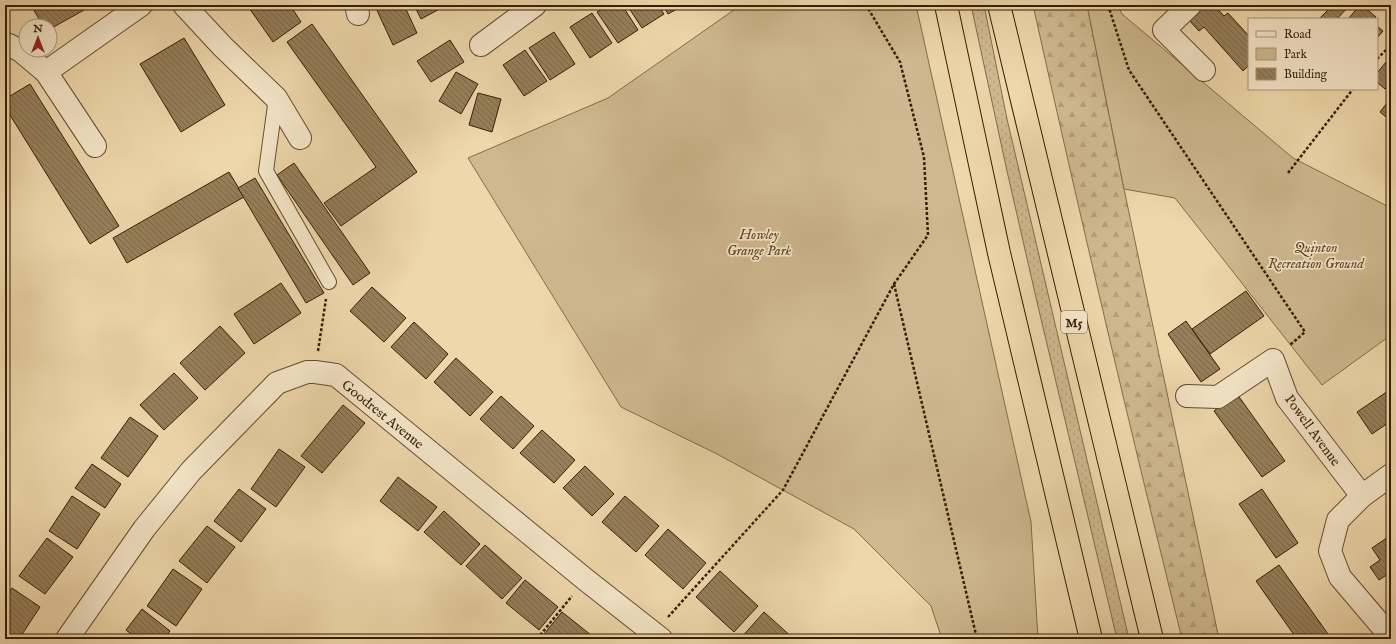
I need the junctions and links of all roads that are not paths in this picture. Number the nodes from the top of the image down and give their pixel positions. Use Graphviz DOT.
graph roads {
  1 [pos="141,5"];
  2 [pos="184,5"];
  3 [pos="535,5"];
  4 [pos="946,5"];
  5 [pos="999,5"];
  6 [pos="1190,5"];
  7 [pos="481,45"];
  8 [pos="5,46"];
  9 [pos="1204,70"];
  10 [pos="46,72"];
  11 [pos="276,98"];
  12 [pos="300,138"];
  13 [pos="95,146"];
  14 [pos="329,282"];
  15 [pos="1187,396"];
  16 [pos="1391,475"];
  17 [pos="1362,496"];
  18 [pos="657,636"];
  19 [pos="1391,637"];
  20 [pos="67,639"];
  21 [pos="1091,639"];
  22 [pos="1152,639"];
  1 -- 10 [label="street"];
  2 -- 11 [label="street"];
  3 -- 7 [label="street"];
  4 -- 21 [label="highway"];
  5 -- 22 [label="highway, M5"];
  6 -- 9 [label="street"];
  8 -- 10 [label="street"];
  10 -- 13 [label="street"];
  11 -- 12 [label="street"];
  11 -- 14 [label="lane"];
  15 -- 17 [label="street, Powell Avenue"];
  16 -- 17 [label="street"];
  17 -- 19 [label="street"];
  18 -- 20 [label="street, Goodrest Avenue"];
}
